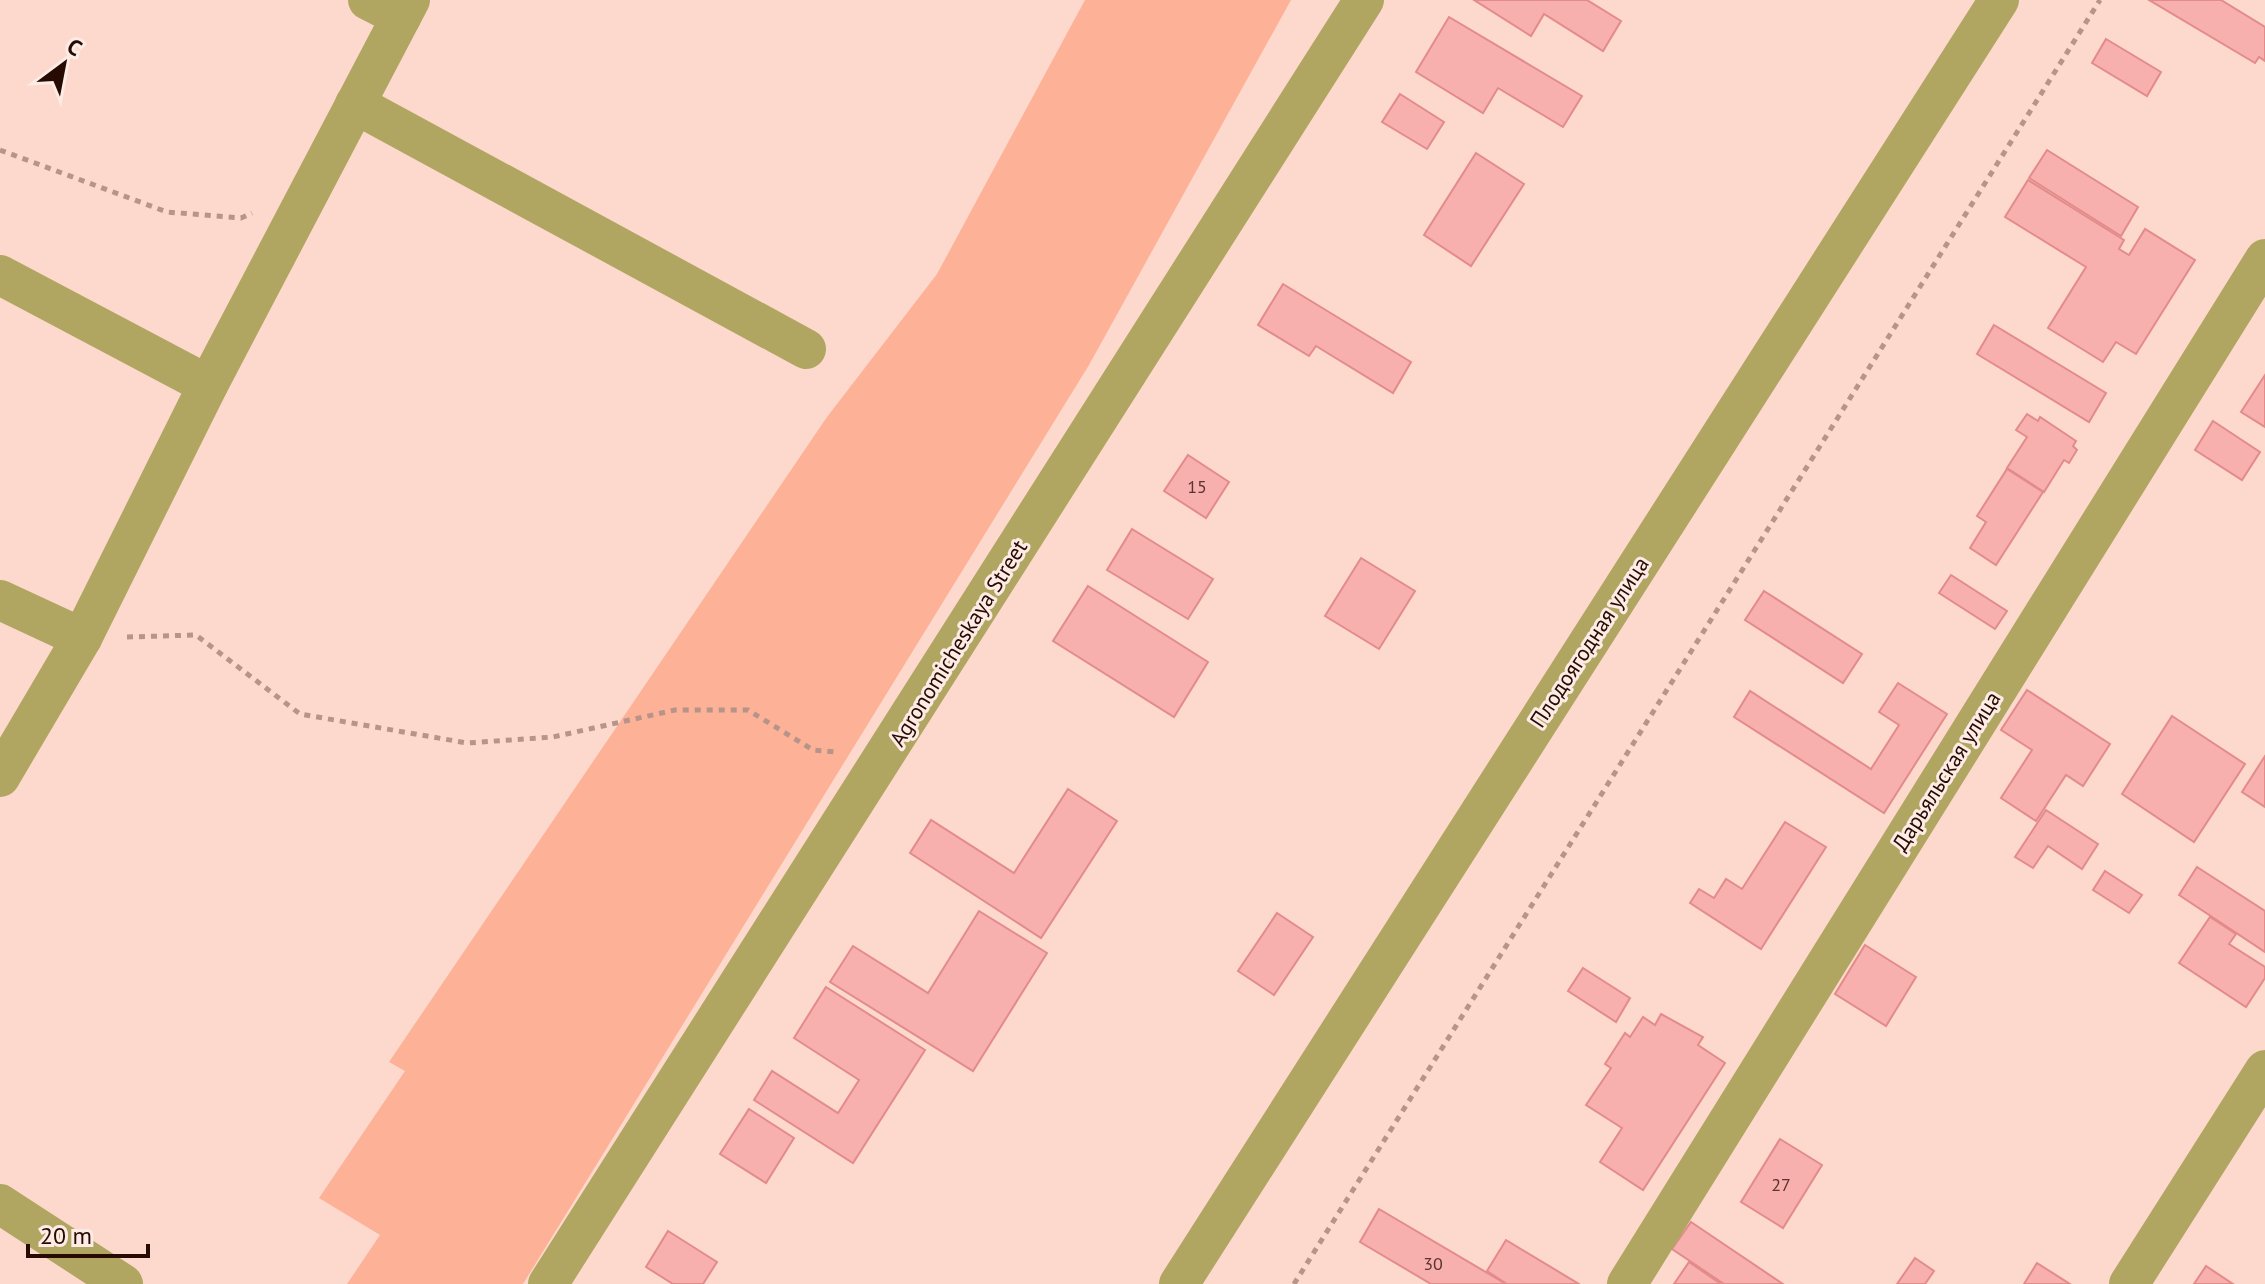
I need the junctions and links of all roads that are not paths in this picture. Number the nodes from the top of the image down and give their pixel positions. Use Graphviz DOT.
graph roads {
  1 [pos="1364,0"];
  2 [pos="1999,0"];
  3 [pos="393,6"];
  4 [pos="355,104"];
  5 [pos="2265,259"];
  6 [pos="0,275"];
  7 [pos="806,349"];
  8 [pos="208,385"];
  9 [pos="0,600"];
  10 [pos="82,638"];
  11 [pos="0,777"];
  12 [pos="2265,1070"];
  13 [pos="0,1204"];
  14 [pos="123,1284"];
  15 [pos="548,1284"];
  16 [pos="1179,1284"];
  17 [pos="1627,1284"];
  18 [pos="2129,1284"];
  1 -- 15 [label="street, Agronomicheskaya Street"];
  2 -- 16 [label="street, Плодоягодная улица"];
  3 -- 4 [label="street"];
  4 -- 7 [label="street"];
  4 -- 8 [label="street"];
  5 -- 17 [label="street, Дарьяльская улица"];
  6 -- 8 [label="street"];
  8 -- 10 [label="street"];
  9 -- 10 [label="street"];
  10 -- 11 [label="street"];
  12 -- 18 [label="street"];
  13 -- 14 [label="street"];
}
